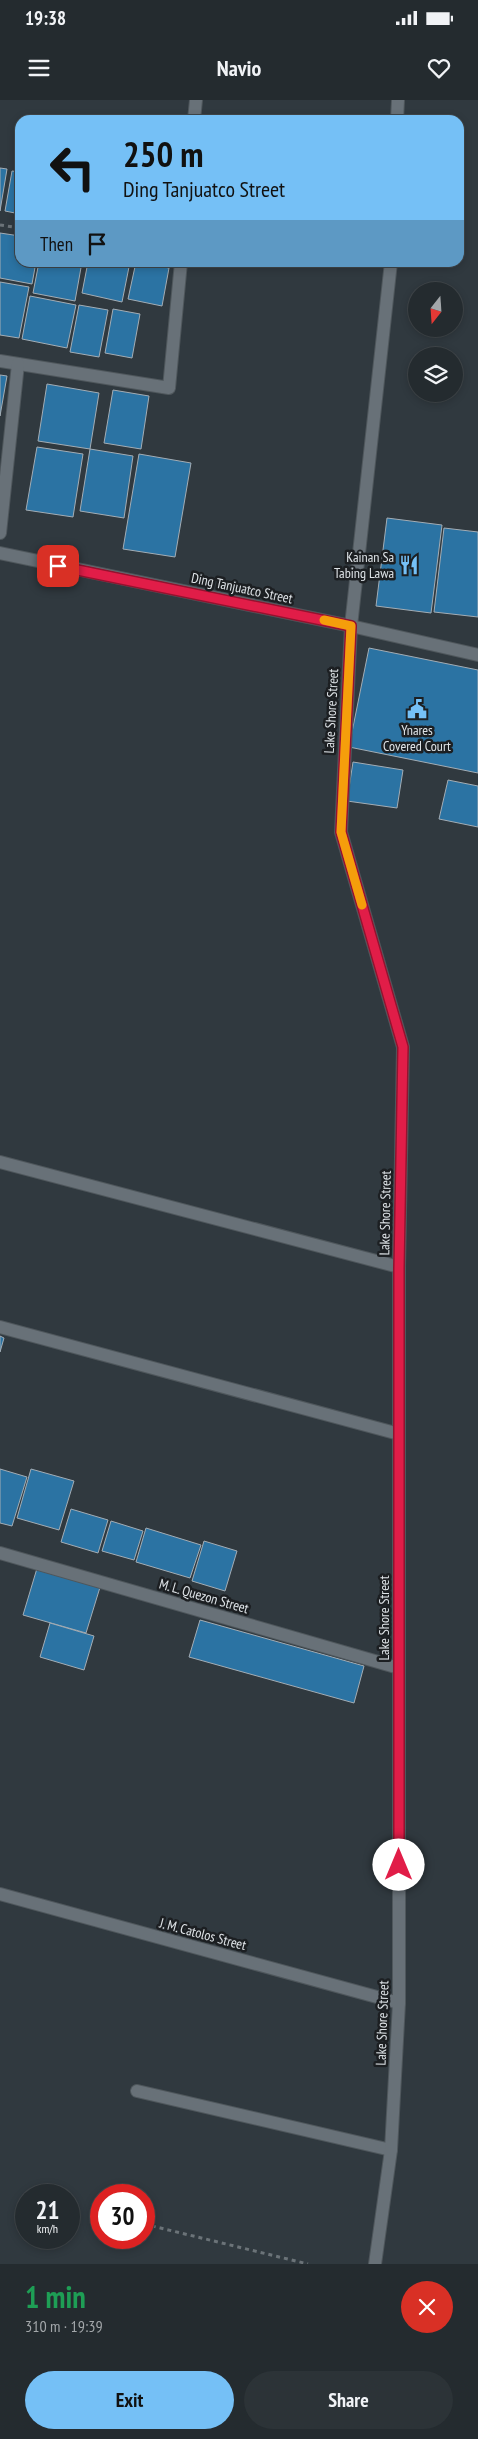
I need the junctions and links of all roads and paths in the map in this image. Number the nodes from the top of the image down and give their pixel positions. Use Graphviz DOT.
graph roads {
  1 [pos="196,100"];
  2 [pos="398,100"];
  3 [pos="194,115"];
  4 [pos="397,115"];
  5 [pos="0,225"];
  6 [pos="15,227"];
  7 [pos="181,267"];
  8 [pos="390,267"];
  9 [pos="0,361"];
  10 [pos="18,364"];
  11 [pos="0,532"];
  12 [pos="0,553"];
  13 [pos="351,626"];
  14 [pos="478,655"];
  15 [pos="0,1162"];
  16 [pos="399,1268"];
  17 [pos="0,1327"];
  18 [pos="399,1434"];
  19 [pos="0,1553"];
  20 [pos="399,1668"];
  21 [pos="0,1894"];
  22 [pos="399,2003"];
  23 [pos="137,2091"];
  24 [pos="391,2150"];
  25 [pos="155,2227"];
  26 [pos="308,2264"];
  27 [pos="375,2264"];
  1 -- 3 [label="street"];
  2 -- 4 [label="street"];
  5 -- 6 [label="path"];
  7 -- 10 [label="street"];
  8 -- 13 [label="street, Lake Shore Street"];
  9 -- 10 [label="street"];
  10 -- 11 [label="street"];
  12 -- 13 [label="street, Ding Tanjuatco Street"];
  13 -- 14 [label="street, Ding Tanjuatco Street"];
  13 -- 16 [label="street, Lake Shore Street"];
  15 -- 16 [label="street"];
  16 -- 18 [label="street, Lake Shore Street"];
  17 -- 18 [label="street"];
  18 -- 20 [label="street, Lake Shore Street"];
  19 -- 20 [label="street, M. L. Quezon Street"];
  20 -- 22 [label="street, Lake Shore Street"];
  21 -- 22 [label="street, J. M. Catolos Street"];
  22 -- 24 [label="street, Lake Shore Street"];
  23 -- 24 [label="street"];
  24 -- 27 [label="street, Lake Shore Street"];
  25 -- 26 [label="path"];
}
